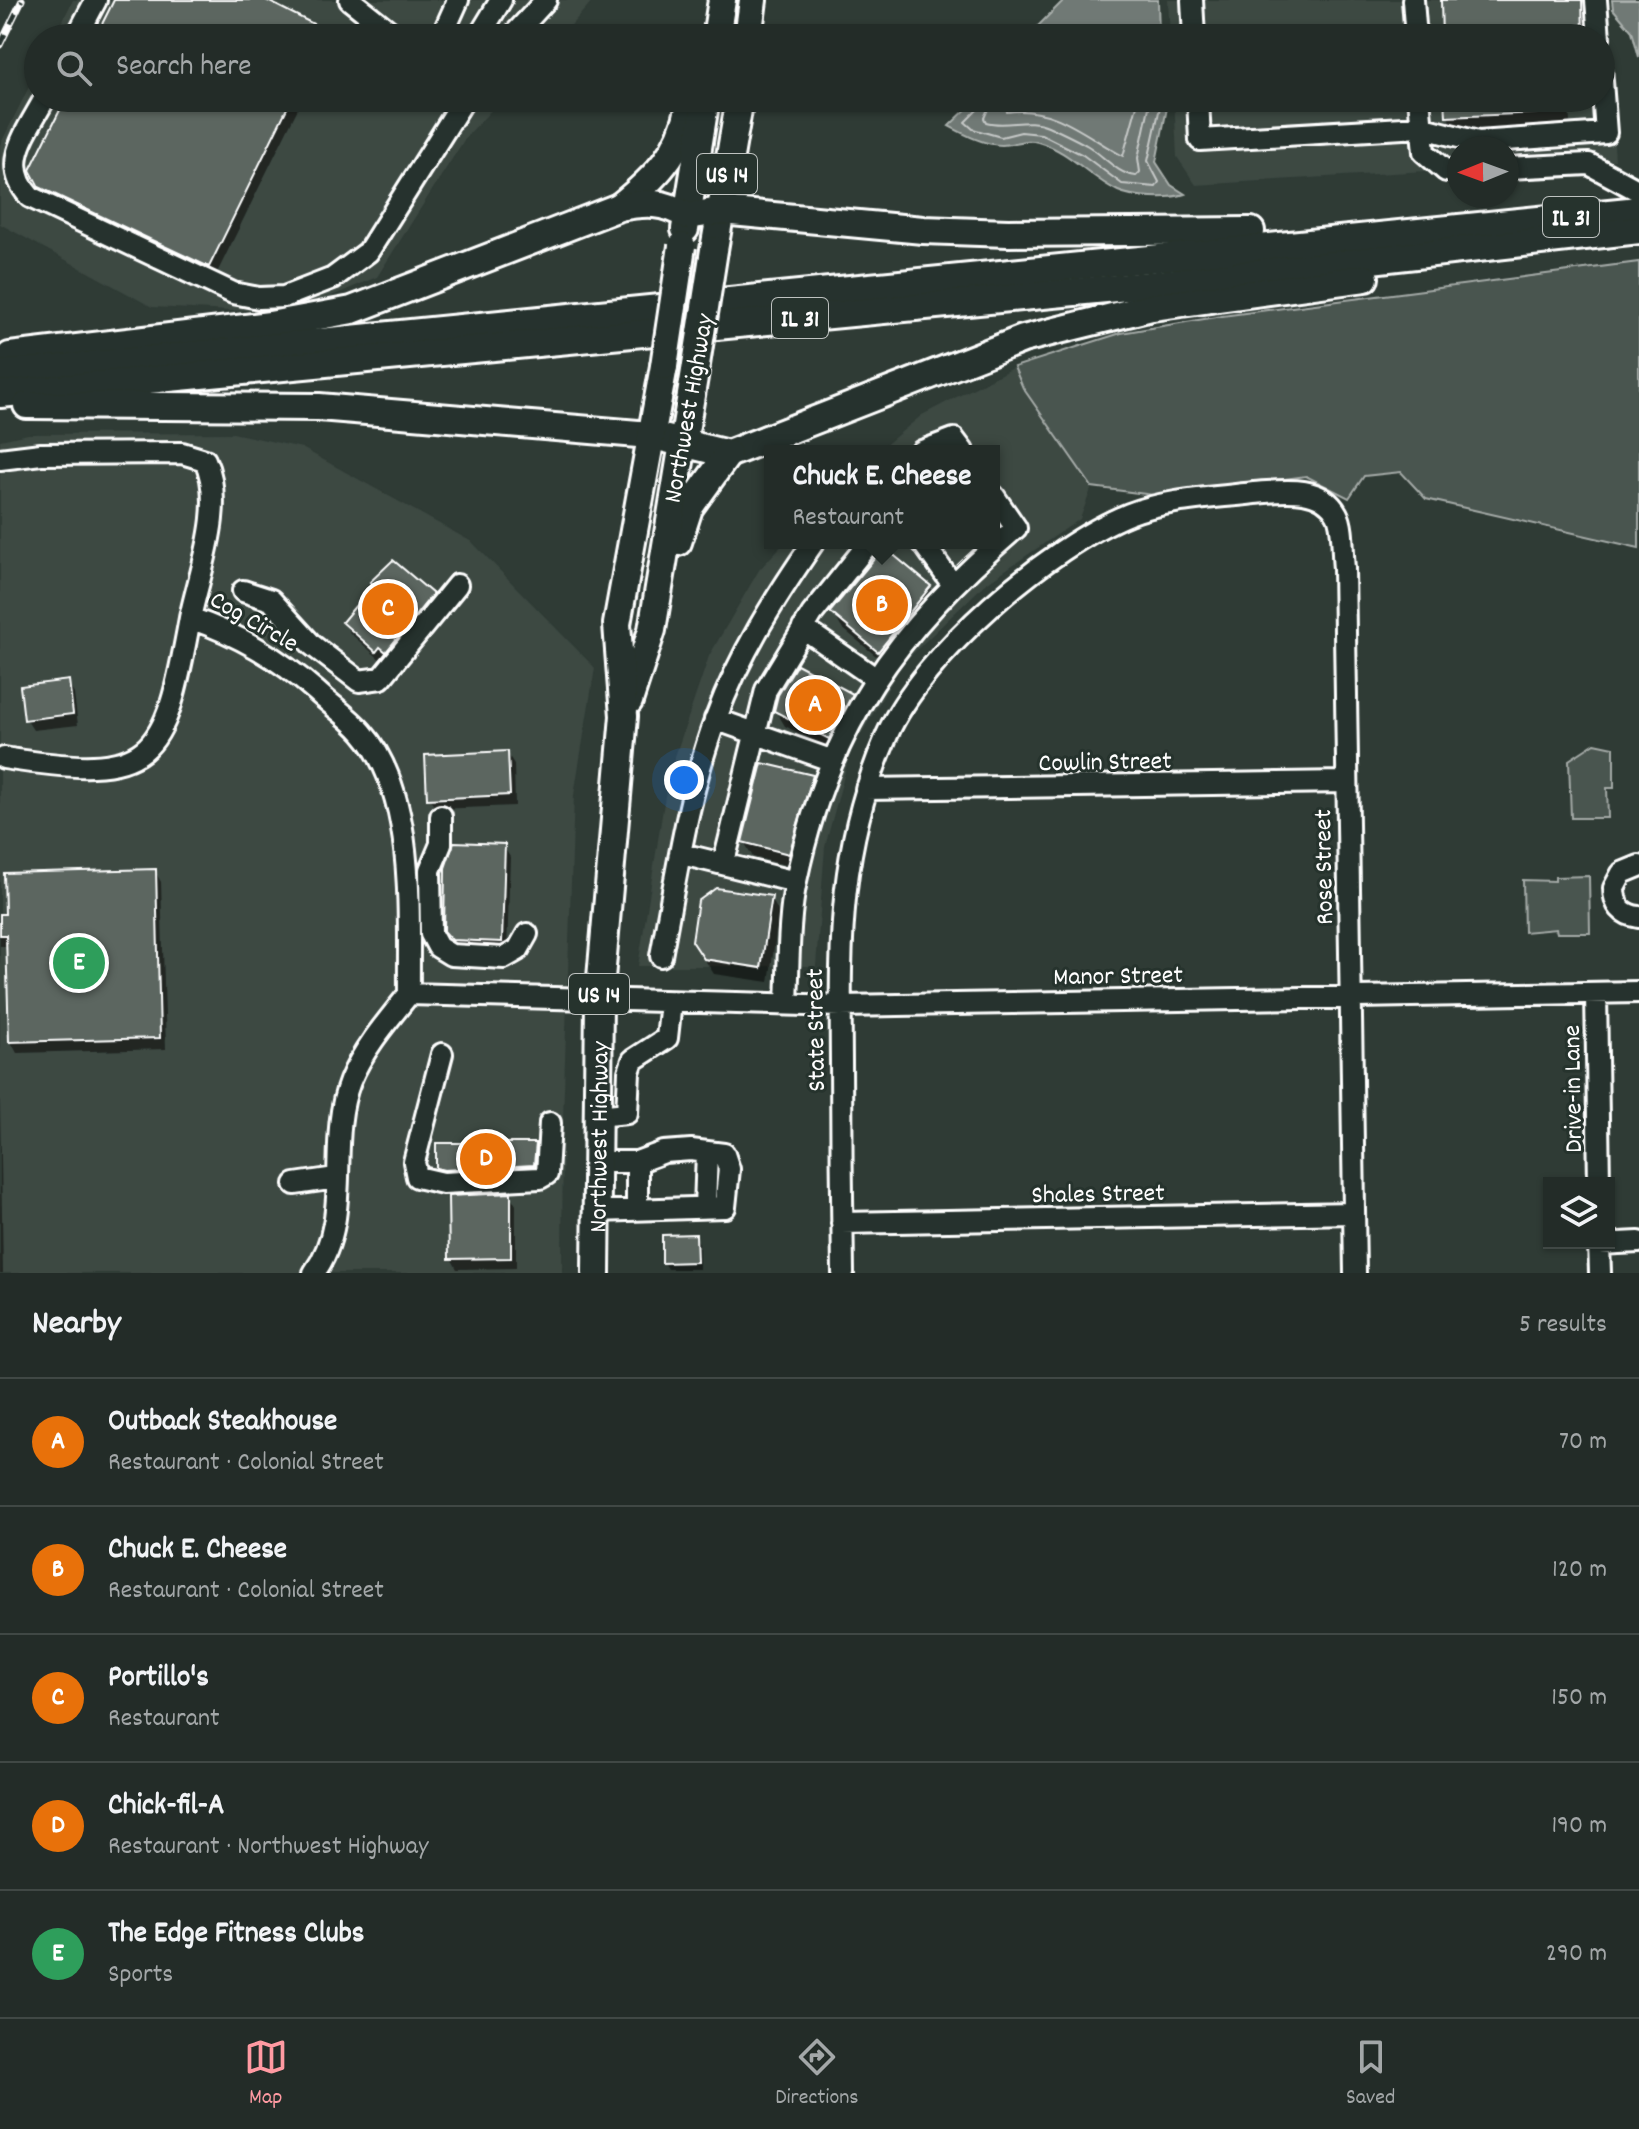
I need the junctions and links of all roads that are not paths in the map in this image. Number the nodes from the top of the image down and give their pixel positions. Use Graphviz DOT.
graph roads {
  1 [pos="96,0"];
  2 [pos="458,0"];
  3 [pos="501,0"];
  4 [pos="546,0"];
  5 [pos="753,0"];
  6 [pos="1192,0"];
  7 [pos="1413,0"];
  8 [pos="1596,0"];
  9 [pos="354,2"];
  10 [pos="83,24"];
  11 [pos="381,24"];
  12 [pos="447,24"];
  13 [pos="486,24"];
  14 [pos="524,24"];
  15 [pos="750,24"];
  16 [pos="1193,24"];
  17 [pos="1415,24"];
  18 [pos="1598,24"];
  19 [pos="38,112"];
  20 [pos="456,112"];
  21 [pos="689,112"];
  22 [pos="704,112"];
  23 [pos="738,112"];
  24 [pos="1199,112"];
  25 [pos="1419,112"];
  26 [pos="1604,112"];
  27 [pos="1420,127"];
  28 [pos="1519,167"];
  29 [pos="1447,171"];
  30 [pos="1639,191"];
  31 [pos="619,207"];
  32 [pos="1639,210"];
  33 [pos="721,211"];
  34 [pos="687,216"];
  35 [pos="1503,224"];
  36 [pos="1639,230"];
  37 [pos="1599,234"];
  38 [pos="0,357"];
  39 [pos="0,374"];
  40 [pos="0,394"];
  41 [pos="0,405"];
  42 [pos="650,435"];
  43 [pos="681,441"];
  44 [pos="938,445"];
  45 [pos="958,445"];
  46 [pos="728,454"];
  47 [pos="0,459"];
  48 [pos="1291,490"];
  49 [pos="1000,505"];
  50 [pos="1000,542"];
  51 [pos="809,549"];
  52 [pos="864,549"];
  53 [pos="927,549"];
  54 [pos="993,549"];
  55 [pos="457,585"];
  56 [pos="953,585"];
  57 [pos="243,591"];
  58 [pos="190,618"];
  59 [pos="803,628"];
  60 [pos="652,630"];
  61 [pos="875,678"];
  62 [pos="624,716"];
  63 [pos="715,719"];
  64 [pos="753,733"];
  65 [pos="4,758"];
  66 [pos="833,761"];
  67 [pos="1346,782"];
  68 [pos="866,789"];
  69 [pos="441,816"];
  70 [pos="682,854"];
  71 [pos="724,862"];
  72 [pos="1639,866"];
  73 [pos="796,882"];
  74 [pos="1639,917"];
  75 [pos="527,934"];
  76 [pos="661,956"];
  77 [pos="1639,992"];
  78 [pos="1596,993"];
  79 [pos="409,994"];
  80 [pos="1350,995"];
  81 [pos="599,1001"];
  82 [pos="671,1002"];
  83 [pos="787,1002"];
  84 [pos="841,1006"];
  85 [pos="598,1052"];
  86 [pos="442,1054"];
  87 [pos="633,1060"];
  88 [pos="597,1116"];
  89 [pos="550,1123"];
  90 [pos="597,1162"];
  91 [pos="637,1162"];
  92 [pos="1599,1177"];
  93 [pos="336,1178"];
  94 [pos="295,1184"];
  95 [pos="637,1209"];
  96 [pos="596,1211"];
  97 [pos="1354,1213"];
  98 [pos="842,1223"];
  99 [pos="1639,1242"];
  100 [pos="1615,1243"];
  101 [pos="1599,1249"];
  102 [pos="314,1273"];
  103 [pos="596,1273"];
  104 [pos="843,1273"];
  105 [pos="1355,1273"];
  106 [pos="1600,1273"];
  1 -- 10 [label="street"];
  2 -- 12 [label="street"];
  3 -- 13 [label="street"];
  4 -- 14 [label="street"];
  5 -- 15 [label="main road"];
  6 -- 16 [label="street"];
  7 -- 17 [label="street"];
  8 -- 18 [label="street"];
  9 -- 11 [label="street"];
  19 -- 20 [label="street"];
  21 -- 31 [label="main road"];
  22 -- 34 [label="main road, Northwest Highway / US 14"];
  23 -- 33 [label="main road, Northwest Highway / US 14"];
  24 -- 27 [label="street"];
  25 -- 27 [label="street"];
  26 -- 27 [label="street"];
  27 -- 29 [label="street"];
  28 -- 30 [label="street"];
  31 -- 34 [label="main road"];
  31 -- 38 [label="main road"];
  32 -- 35 [label="main road, IL 31"];
  33 -- 34 [label="main road"];
  33 -- 35 [label="main road"];
  33 -- 43 [label="main road, Northwest Highway / US 14, bridge"];
  34 -- 42 [label="main road, Northwest Highway / US 14, bridge"];
  35 -- 39 [label="main road, IL 31"];
  36 -- 37 [label="main road, IL 31"];
  37 -- 40 [label="main road, IL 31"];
  37 -- 46 [label="main road"];
  41 -- 42 [label="main road"];
  42 -- 43 [label="main road"];
  42 -- 62 [label="main road, Northwest Highway / US 14"];
  43 -- 46 [label="main road"];
  43 -- 60 [label="main road, Northwest Highway / US 14"];
  44 -- 45 [label="street"];
  46 -- 60 [label="main road"];
  47 -- 58 [label="street, Cog Circle"];
  48 -- 67 [label="street, Rose Street"];
  48 -- 68 [label="street, State Street"];
  49 -- 50 [label="street"];
  51 -- 63 [label="street"];
  52 -- 59 [label="street"];
  53 -- 56 [label="street"];
  54 -- 56 [label="street"];
  55 -- 57 [label="street"];
  56 -- 61 [label="street"];
  58 -- 65 [label="street"];
  58 -- 79 [label="street, Cog Circle"];
  59 -- 61 [label="street"];
  59 -- 64 [label="street"];
  60 -- 62 [label="main road, Northwest Highway / US 14"];
  61 -- 66 [label="street"];
  62 -- 81 [label="main road, Northwest Highway / US 14"];
  63 -- 64 [label="street"];
  63 -- 70 [label="street"];
  64 -- 66 [label="street"];
  64 -- 71 [label="street"];
  66 -- 73 [label="street"];
  67 -- 68 [label="street, Cowlin Street"];
  67 -- 80 [label="street, Rose Street"];
  68 -- 84 [label="street, State Street"];
  69 -- 75 [label="street"];
  70 -- 71 [label="street"];
  70 -- 76 [label="street"];
  71 -- 73 [label="street"];
  72 -- 74 [label="street"];
  73 -- 83 [label="street"];
  77 -- 78 [label="street, Manor Street"];
  78 -- 80 [label="street, Manor Street"];
  78 -- 92 [label="street, Drive-in Lane"];
  79 -- 81 [label="street"];
  79 -- 93 [label="street"];
  80 -- 84 [label="street, Manor Street"];
  80 -- 97 [label="street, Rose Street"];
  81 -- 82 [label="street, Manor Street"];
  81 -- 85 [label="main road, Northwest Highway / US 14"];
  82 -- 83 [label="street, Manor Street"];
  82 -- 87 [label="street"];
  83 -- 84 [label="street, Manor Street"];
  84 -- 98 [label="street, State Street"];
  85 -- 87 [label="street"];
  85 -- 88 [label="main road, Northwest Highway / US 14"];
  86 -- 89 [label="street"];
  87 -- 88 [label="street"];
  88 -- 90 [label="main road, Northwest Highway / US 14"];
  90 -- 91 [label="street"];
  90 -- 96 [label="main road, Northwest Highway / US 14"];
  91 -- 95 [label="street"];
  91 -- 95 [label="street"];
  93 -- 94 [label="street"];
  93 -- 102 [label="street"];
  95 -- 96 [label="street"];
  96 -- 103 [label="main road, Northwest Highway / US 14"];
  97 -- 98 [label="street, Shales Street"];
  97 -- 105 [label="street, Rose Street"];
  98 -- 104 [label="street, State Street"];
  99 -- 100 [label="street"];
  101 -- 106 [label="street"];
}
